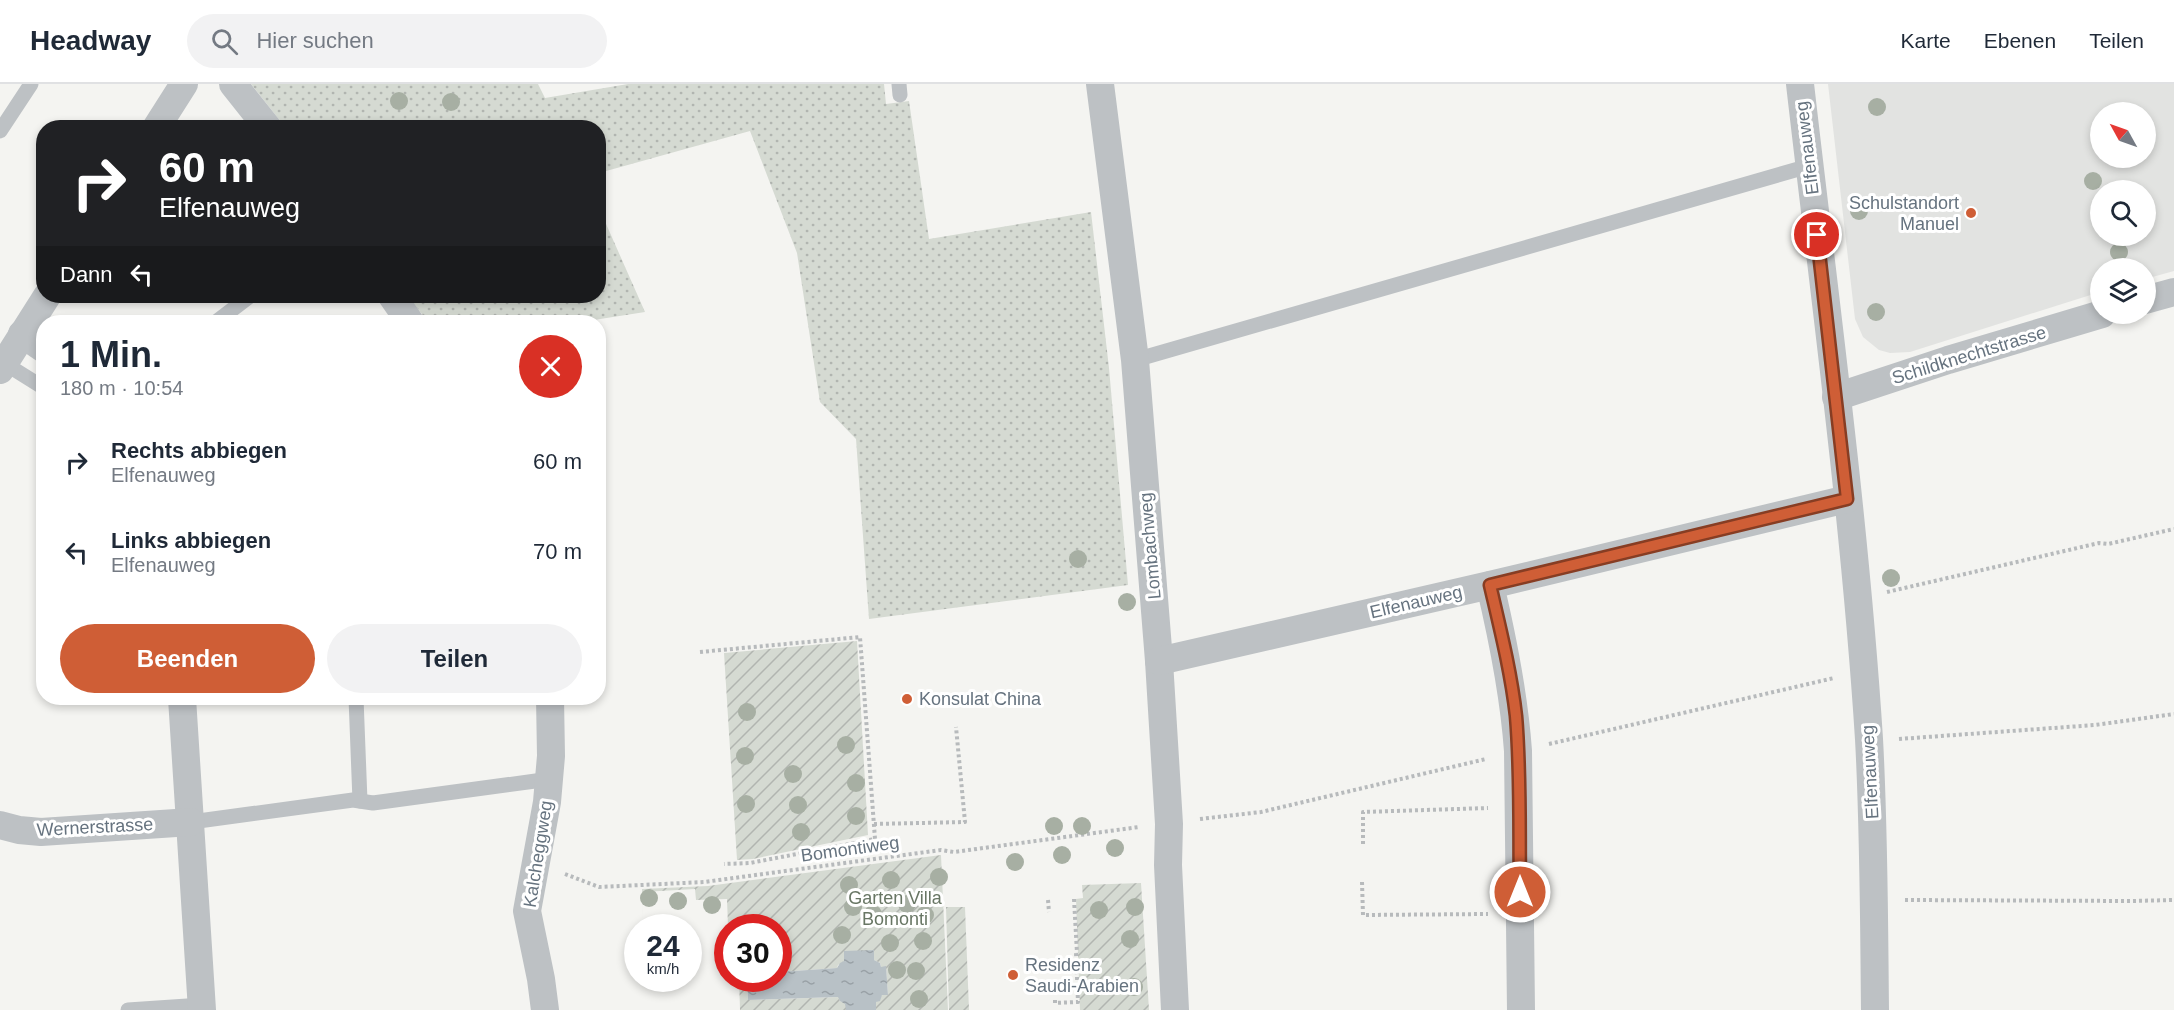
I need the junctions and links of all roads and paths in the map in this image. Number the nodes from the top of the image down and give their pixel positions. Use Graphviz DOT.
graph roads {
  1 [pos="31,84"];
  2 [pos="184,84"];
  3 [pos="233,84"];
  4 [pos="1100,84"];
  5 [pos="1800,84"];
  6 [pos="161,120"];
  7 [pos="262,120"];
  8 [pos="0,131"];
  9 [pos="1809,166"];
  10 [pos="2174,292"];
  11 [pos="2156,297"];
  12 [pos="241,303"];
  13 [pos="225,315"];
  14 [pos="2090,318"];
  15 [pos="33,342"];
  16 [pos="1135,360"];
  17 [pos="2,367"];
  18 [pos="36,384"];
  19 [pos="1836,397"];
  20 [pos="1847,499"];
  21 [pos="2174,529"];
  22 [pos="1490,585"];
  23 [pos="1857,599"];
  24 [pos="700,652"];
  25 [pos="1159,661"];
  26 [pos="183,705"];
  27 [pos="356,705"];
  28 [pos="550,705"];
  29 [pos="2174,714"];
  30 [pos="956,727"];
  31 [pos="1869,741"];
  32 [pos="550,779"];
  33 [pos="360,801"];
  34 [pos="1500,808"];
  35 [pos="191,822"];
  36 [pos="874,824"];
  37 [pos="1107,824"];
  38 [pos="1169,824"];
  39 [pos="0,825"];
  40 [pos="1108,831"];
  41 [pos="1363,844"];
  42 [pos="537,863"];
  43 [pos="724,864"];
  44 [pos="1362,882"];
  45 [pos="1074,899"];
  46 [pos="1048,900"];
  47 [pos="1873,900"];
  48 [pos="2174,900"];
  49 [pos="1049,912"];
  50 [pos="1490,914"];
  51 [pos="1055,1000"];
  52 [pos="202,1007"];
  53 [pos="128,1010"];
  54 [pos="545,1010"];
  55 [pos="1175,1010"];
  56 [pos="1521,1010"];
  57 [pos="1875,1010"];
  1 -- 8 [label="lane"];
  2 -- 6 [label="street"];
  3 -- 7 [label="street"];
  4 -- 16 [label="street, Lombachweg"];
  5 -- 9 [label="street, Elfenauweg"];
  9 -- 16 [label="lane"];
  9 -- 19 [label="street, Elfenauweg"];
  10 -- 11 [label="street"];
  12 -- 13 [label="lane"];
  14 -- 19 [label="street, Schildknechtstrasse"];
  15 -- 17 [label="street"];
  16 -- 25 [label="street, Lombachweg"];
  17 -- 18 [label="lane"];
  19 -- 20 [label="street, Elfenauweg"];
  20 -- 22 [label="street, Elfenauweg"];
  20 -- 23 [label="street, Elfenauweg"];
  21 -- 23 [label="path"];
  22 -- 25 [label="street, Elfenauweg"];
  22 -- 56 [label="street"];
  23 -- 31 [label="street, Elfenauweg"];
  24 -- 36 [label="path"];
  25 -- 38 [label="street, Lombachweg"];
  26 -- 35 [label="street"];
  27 -- 33 [label="lane"];
  28 -- 32 [label="street, Kalcheggweg"];
  29 -- 31 [label="path"];
  30 -- 36 [label="path"];
  31 -- 47 [label="street, Elfenauweg"];
  32 -- 33 [label="lane"];
  32 -- 42 [label="street, Kalcheggweg"];
  33 -- 35 [label="lane"];
  34 -- 41 [label="path"];
  35 -- 39 [label="street, Wernerstrasse"];
  35 -- 52 [label="street"];
  36 -- 43 [label="path"];
  37 -- 40 [label="path"];
  38 -- 40 [label="path, Bomontiweg"];
  38 -- 55 [label="street, Lombachweg"];
  40 -- 42 [label="path, Bomontiweg"];
  42 -- 54 [label="street, Kalcheggweg"];
  44 -- 50 [label="path"];
  45 -- 51 [label="path"];
  46 -- 49 [label="path"];
  47 -- 48 [label="path"];
  47 -- 57 [label="street, Elfenauweg"];
  52 -- 53 [label="lane"];
}
